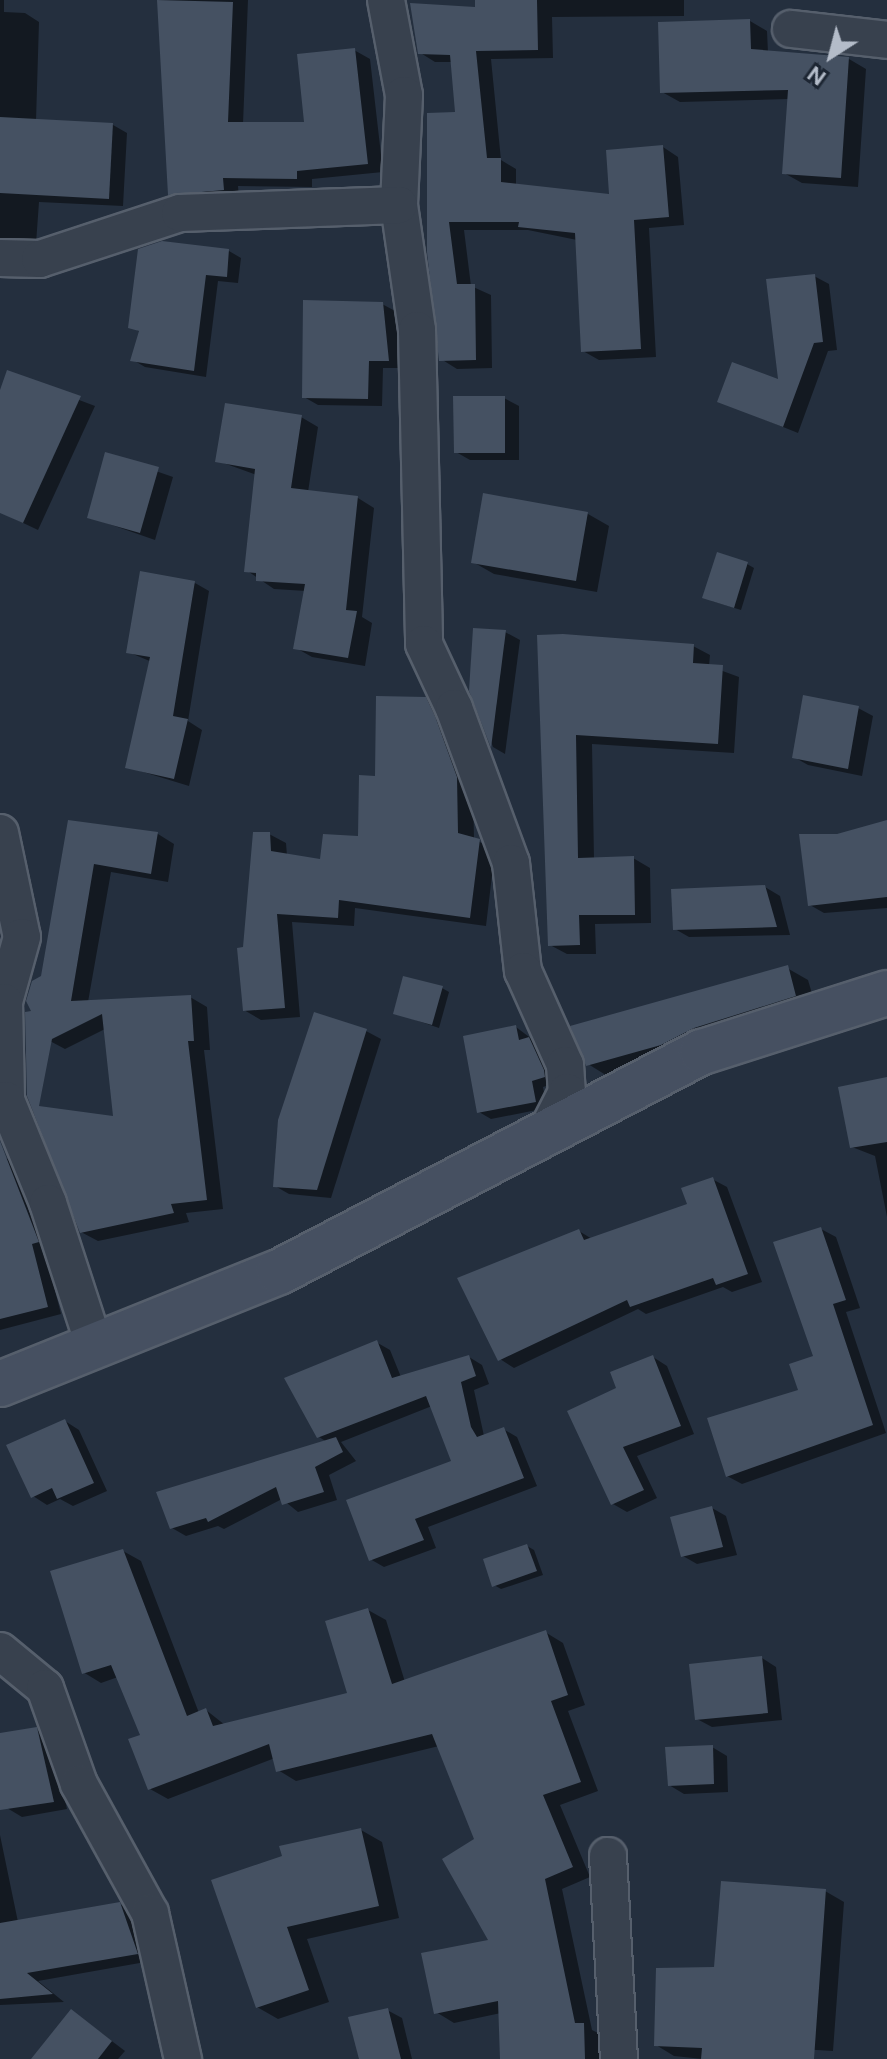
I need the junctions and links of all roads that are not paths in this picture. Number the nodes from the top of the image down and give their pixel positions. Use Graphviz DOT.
graph roads {
  1 [pos="386,0"];
  2 [pos="791,29"];
  3 [pos="887,40"];
  4 [pos="399,205"];
  5 [pos="1,262"];
  6 [pos="0,833"];
  7 [pos="887,993"];
  8 [pos="544,1137"];
  9 [pos="95,1348"];
  10 [pos="0,1384"];
  11 [pos="0,1651"];
  12 [pos="608,1856"];
  13 [pos="183,2059"];
  14 [pos="619,2059"];
  1 -- 4 [label="street"];
  2 -- 3 [label="street"];
  4 -- 5 [label="street"];
  4 -- 8 [label="street"];
  6 -- 9 [label="street"];
  7 -- 8 [label="street"];
  8 -- 9 [label="street"];
  9 -- 10 [label="street"];
  11 -- 13 [label="street"];
  12 -- 14 [label="street"];
}
